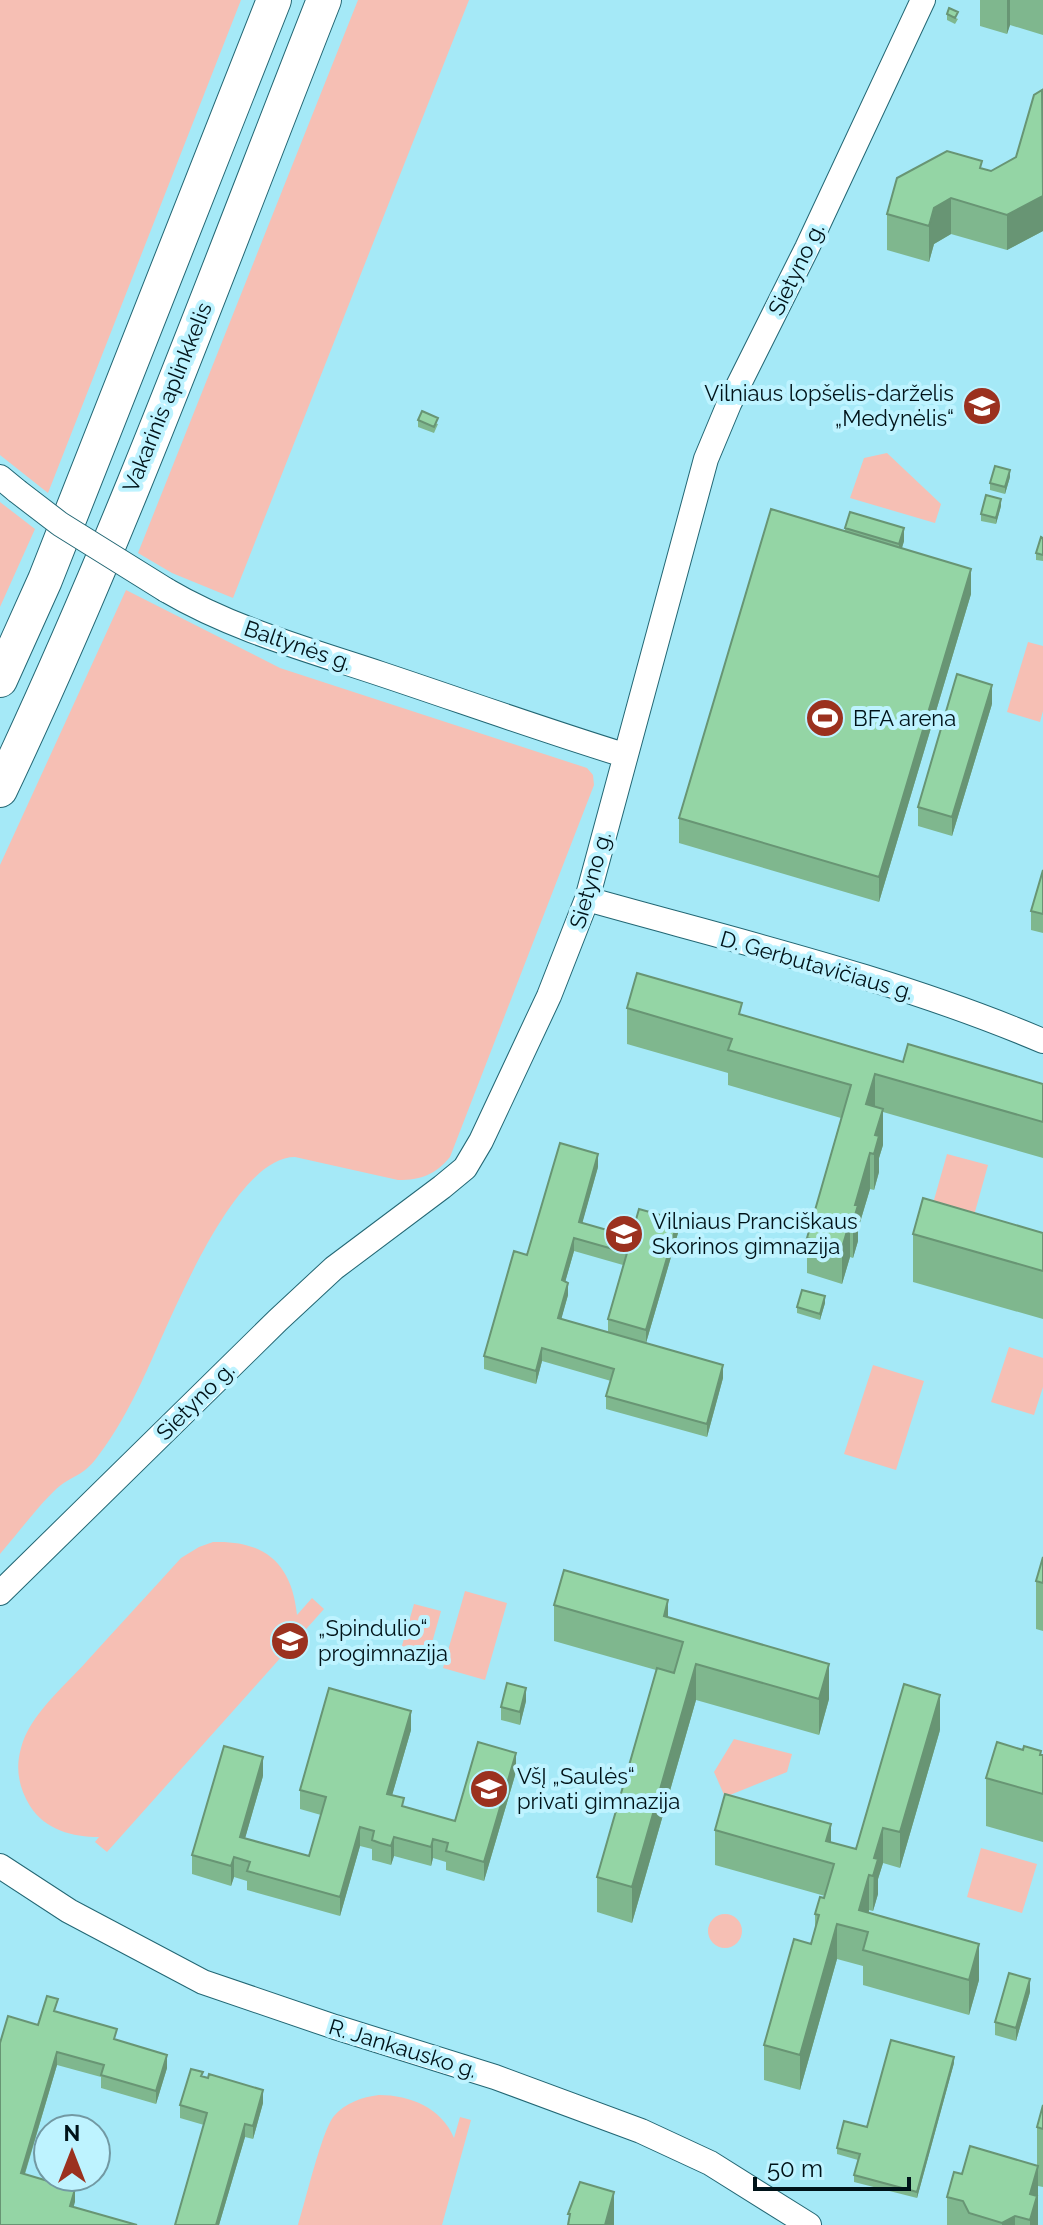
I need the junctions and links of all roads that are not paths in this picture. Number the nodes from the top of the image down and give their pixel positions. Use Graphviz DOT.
graph roads {
  1 [pos="274,0"];
  2 [pos="324,0"];
  3 [pos="923,0"];
  4 [pos="9,484"];
  5 [pos="0,680"];
  6 [pos="624,755"];
  7 [pos="0,790"];
  8 [pos="587,899"];
  9 [pos="1043,1041"];
  10 [pos="0,1593"];
  11 [pos="0,1866"];
  12 [pos="809,2225"];
  1 -- 5 [label="highway, Vakarinis aplinkkelis"];
  2 -- 7 [label="highway, Vakarinis aplinkkelis"];
  3 -- 6 [label="street, Sietyno g."];
  4 -- 6 [label="street, Baltynės g., bridge"];
  6 -- 8 [label="street, Sietyno g."];
  8 -- 9 [label="street, D. Gerbutavičiaus g."];
  8 -- 10 [label="street, Sietyno g."];
  11 -- 12 [label="street, R. Jankausko g."];
}
